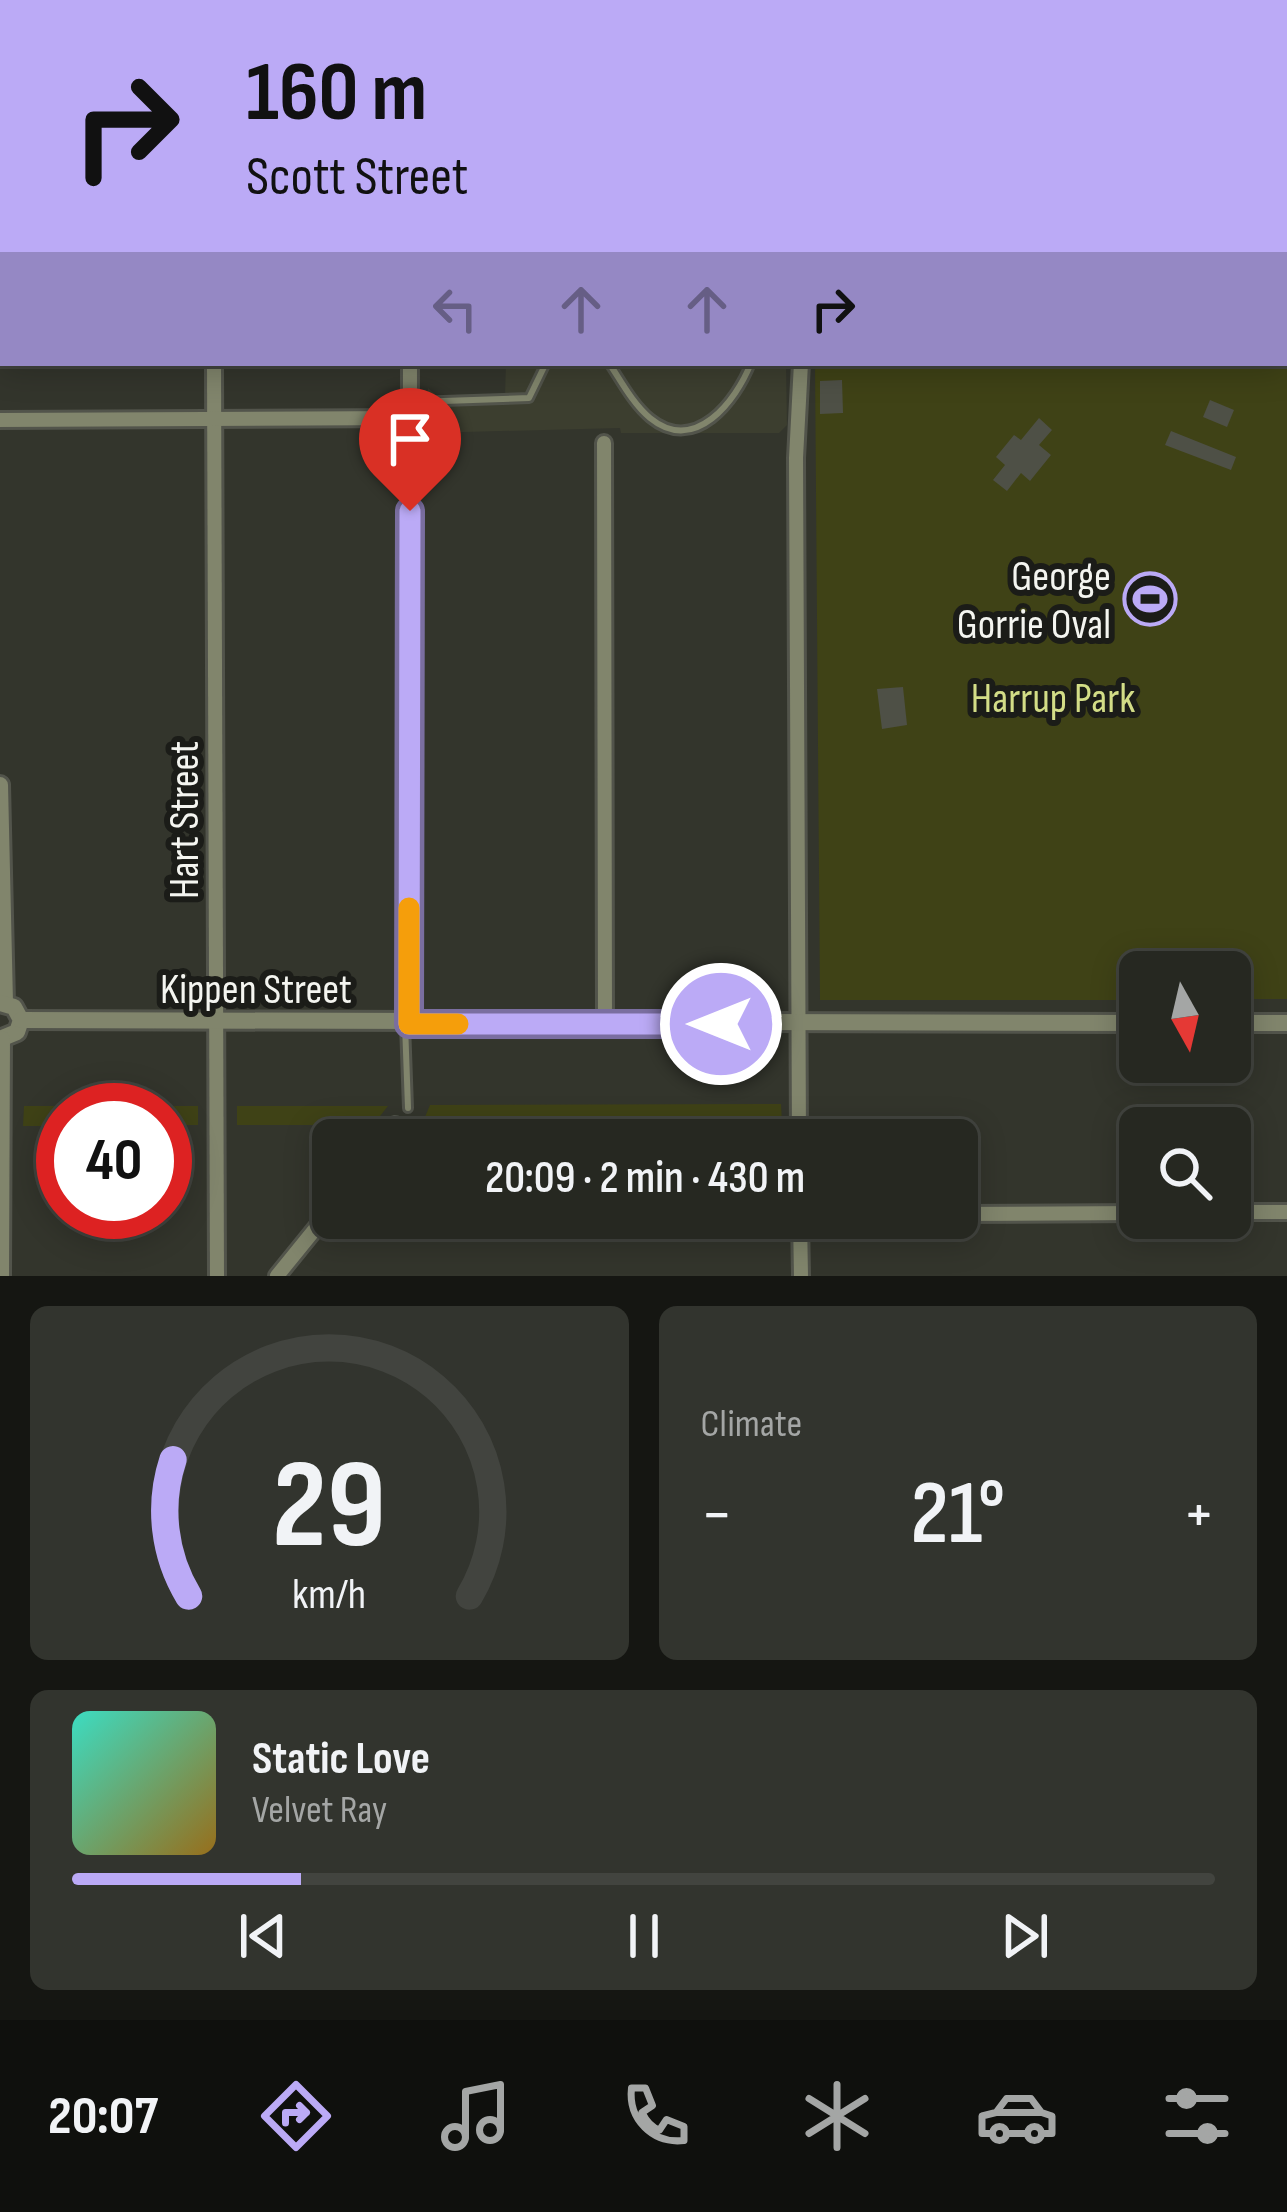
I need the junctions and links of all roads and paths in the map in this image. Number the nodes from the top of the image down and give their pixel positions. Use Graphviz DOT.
graph roads {
  1 [pos="214,366"];
  2 [pos="410,366"];
  3 [pos="545,366"];
  4 [pos="611,366"];
  5 [pos="749,366"];
  6 [pos="801,366"];
  7 [pos="410,410"];
  8 [pos="214,415"];
  9 [pos="0,420"];
  10 [pos="604,443"];
  11 [pos="0,785"];
  12 [pos="2,1003"];
  13 [pos="21,1020"];
  14 [pos="1119,1023"];
  15 [pos="1251,1023"];
  16 [pos="1287,1023"];
  17 [pos="216,1024"];
  18 [pos="407,1024"];
  19 [pos="605,1024"];
  20 [pos="799,1024"];
  21 [pos="1,1039"];
  22 [pos="408,1108"];
  23 [pos="800,1119"];
  24 [pos="1287,1212"];
  25 [pos="1119,1213"];
  26 [pos="1251,1213"];
  27 [pos="978,1214"];
  28 [pos="1,1224"];
  29 [pos="312,1233"];
  30 [pos="800,1239"];
  31 [pos="1,1276"];
  32 [pos="218,1276"];
  33 [pos="278,1276"];
  34 [pos="801,1276"];
  1 -- 8 [label="street, Hart Street"];
  2 -- 7 [label="street"];
  3 -- 7 [label="lane"];
  4 -- 5 [label="lane"];
  6 -- 20 [label="street"];
  7 -- 8 [label="street"];
  7 -- 18 [label="street"];
  8 -- 9 [label="street"];
  8 -- 17 [label="street, Hart Street"];
  10 -- 19 [label="street"];
  11 -- 12 [label="street"];
  12 -- 13 [label="street"];
  13 -- 17 [label="street, Kippen Street"];
  13 -- 21 [label="street"];
  14 -- 20 [label="street, Kippen Street"];
  15 -- 16 [label="street"];
  17 -- 18 [label="street, Kippen Street"];
  17 -- 32 [label="street, Hart Street"];
  18 -- 19 [label="street, Kippen Street"];
  18 -- 22 [label="lane"];
  19 -- 20 [label="street, Kippen Street"];
  20 -- 23 [label="street"];
  21 -- 28 [label="street"];
  24 -- 26 [label="street"];
  25 -- 27 [label="street"];
  28 -- 31 [label="street"];
  29 -- 33 [label="street"];
  30 -- 34 [label="street"];
}
